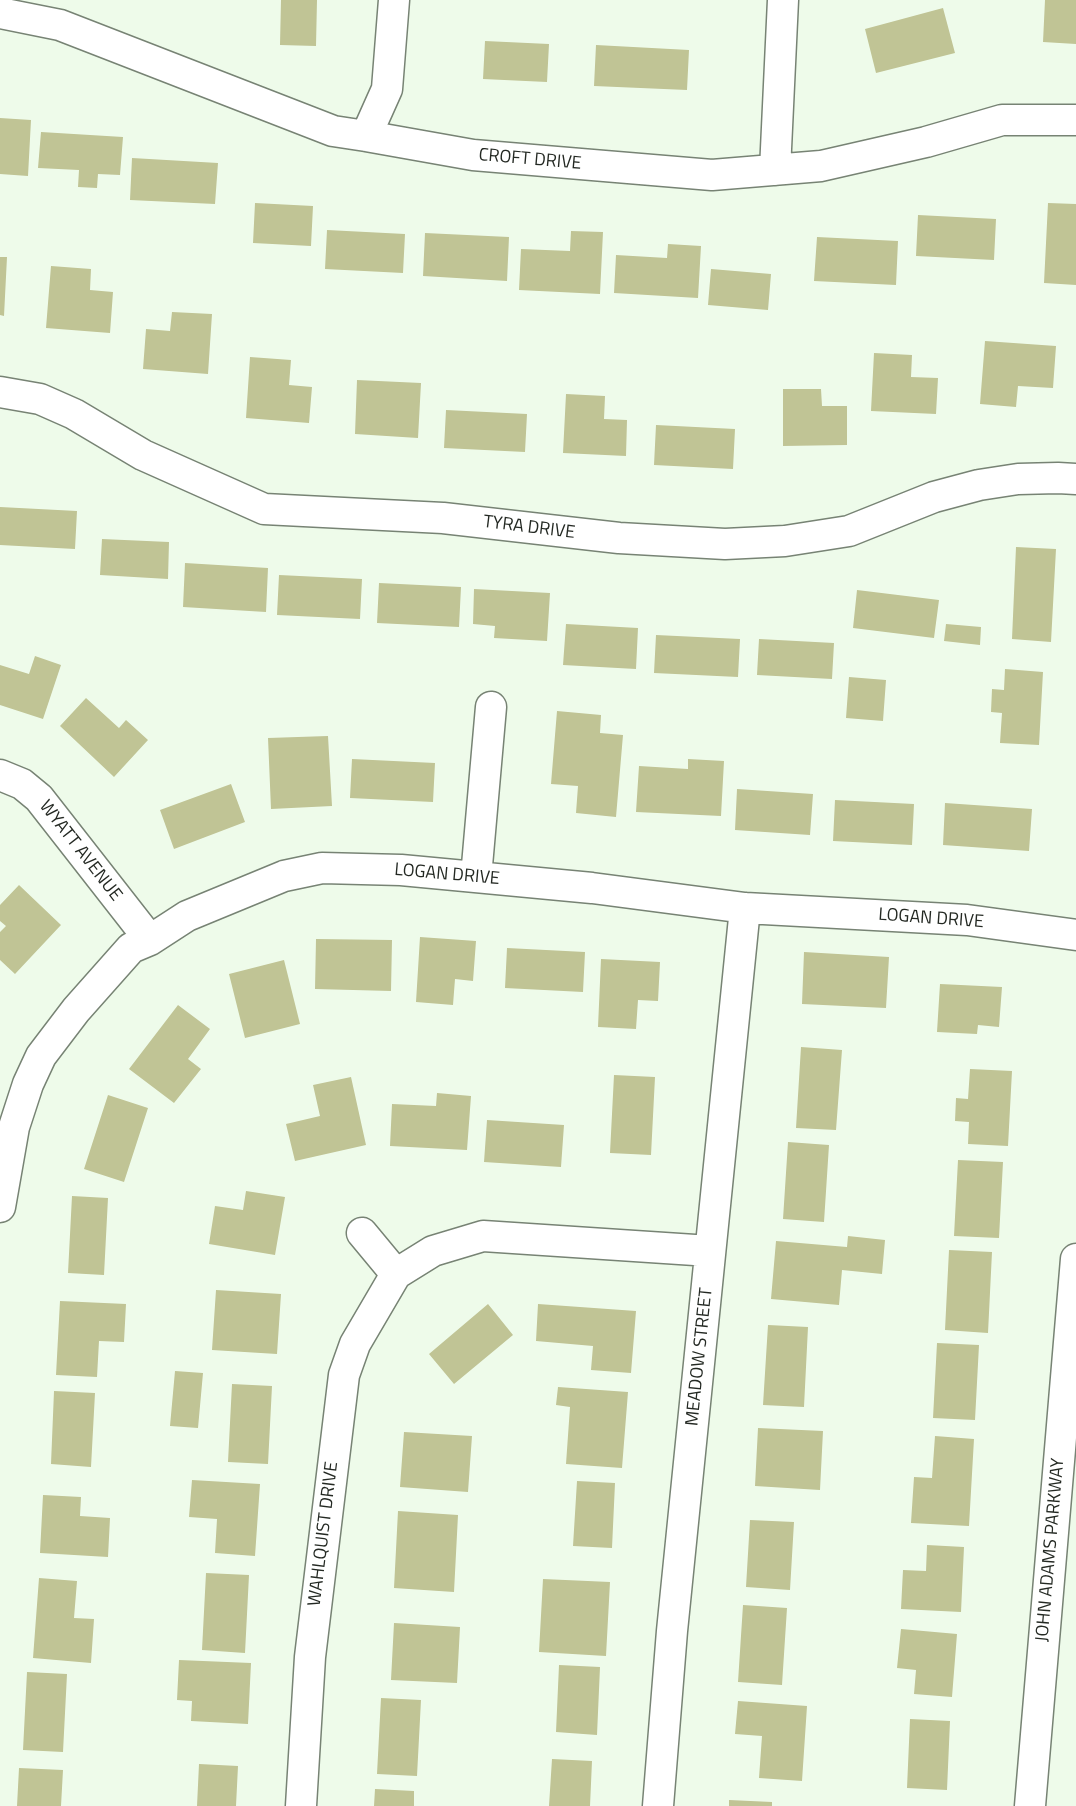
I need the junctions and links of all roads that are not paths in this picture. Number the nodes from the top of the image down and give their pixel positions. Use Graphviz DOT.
graph roads {
  1 [pos="394,0"];
  2 [pos="783,0"];
  3 [pos="0,12"];
  4 [pos="1076,120"];
  5 [pos="366,135"];
  6 [pos="775,170"];
  7 [pos="0,392"];
  8 [pos="1076,479"];
  9 [pos="491,707"];
  10 [pos="0,775"];
  11 [pos="476,877"];
  12 [pos="745,908"];
  13 [pos="1076,934"];
  14 [pos="150,940"];
  15 [pos="0,1207"];
  16 [pos="362,1233"];
  17 [pos="710,1251"];
  18 [pos="1076,1259"];
  19 [pos="396,1274"];
  20 [pos="1066,1481"];
  21 [pos="302,1806"];
  22 [pos="658,1806"];
  23 [pos="1030,1806"];
  1 -- 5 [label="street"];
  2 -- 6 [label="street"];
  3 -- 5 [label="street, CROFT DRIVE"];
  4 -- 6 [label="street, CROFT DRIVE"];
  5 -- 6 [label="street, CROFT DRIVE"];
  7 -- 8 [label="street, TYRA DRIVE"];
  9 -- 11 [label="street"];
  10 -- 14 [label="street, WYATT AVENUE"];
  11 -- 12 [label="street, LOGAN DRIVE"];
  11 -- 14 [label="street, LOGAN DRIVE"];
  12 -- 13 [label="street, LOGAN DRIVE"];
  12 -- 17 [label="street, MEADOW STREET"];
  14 -- 15 [label="street, LOGAN DRIVE"];
  16 -- 19 [label="street"];
  17 -- 19 [label="street, WAHLQUIST DRIVE"];
  17 -- 22 [label="street, MEADOW STREET"];
  18 -- 20 [label="street, JOHN ADAMS PARKWAY"];
  19 -- 21 [label="street, WAHLQUIST DRIVE"];
  20 -- 23 [label="street, JOHN ADAMS PARKWAY"];
}
